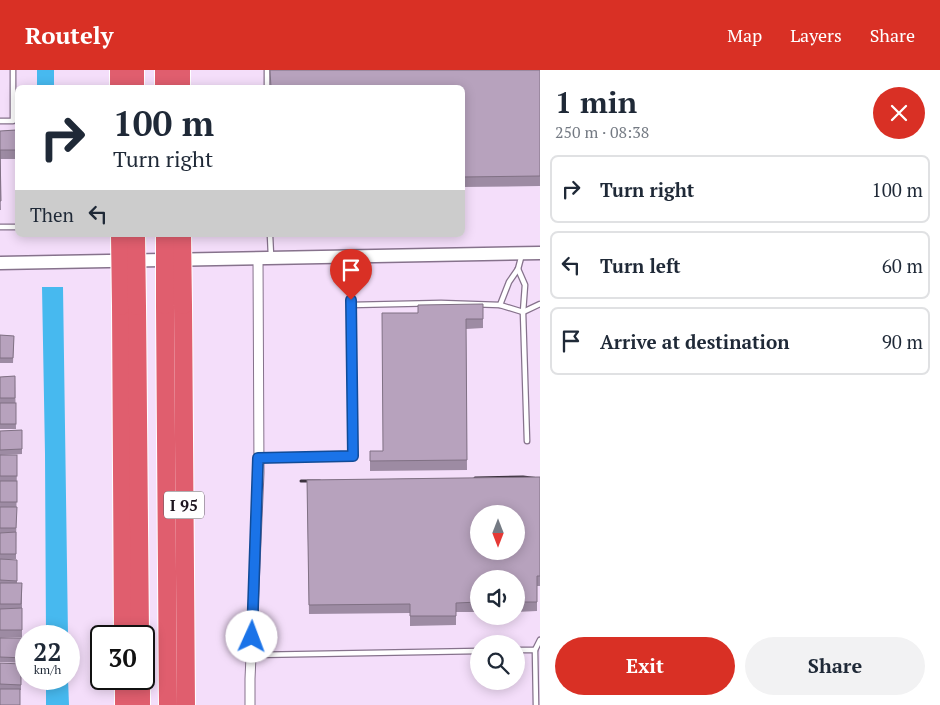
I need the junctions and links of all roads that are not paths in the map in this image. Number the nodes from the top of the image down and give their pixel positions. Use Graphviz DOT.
graph roads {
  1 [pos="13,70"];
  2 [pos="119,70"];
  3 [pos="135,70"];
  4 [pos="164,70"];
  5 [pos="181,70"];
  6 [pos="266,70"];
  7 [pos="119,85"];
  8 [pos="135,85"];
  9 [pos="164,85"];
  10 [pos="181,85"];
  11 [pos="267,85"];
  12 [pos="0,121"];
  13 [pos="13,121"];
  14 [pos="0,227"];
  15 [pos="15,227"];
  16 [pos="120,237"];
  17 [pos="136,237"];
  18 [pos="165,237"];
  19 [pos="182,237"];
  20 [pos="270,237"];
  21 [pos="522,253"];
  22 [pos="540,253"];
  23 [pos="350,256"];
  24 [pos="265,258"];
  25 [pos="0,263"];
  26 [pos="518,269"];
  27 [pos="540,304"];
  28 [pos="174,305"];
  29 [pos="351,305"];
  30 [pos="500,305"];
  31 [pos="129,306"];
  32 [pos="523,312"];
  33 [pos="527,441"];
  34 [pos="258,458"];
  35 [pos="124,625"];
  36 [pos="140,625"];
  37 [pos="540,640"];
  38 [pos="525,650"];
  39 [pos="535,650"];
  40 [pos="470,651"];
  41 [pos="251,655"];
  42 [pos="124,690"];
  43 [pos="141,690"];
  44 [pos="124,705"];
  45 [pos="141,705"];
  46 [pos="168,705"];
  47 [pos="186,705"];
  48 [pos="250,705"];
  49 [pos="536,705"];
  1 -- 13 [label="lane"];
  2 -- 7 [label="highway"];
  3 -- 8 [label="highway"];
  4 -- 9 [label="highway"];
  5 -- 10 [label="highway"];
  6 -- 11 [label="lane"];
  12 -- 13 [label="lane"];
  14 -- 15 [label="lane"];
  16 -- 31 [label="highway, bridge"];
  17 -- 31 [label="highway, bridge"];
  18 -- 28 [label="highway, bridge"];
  19 -- 28 [label="highway, I 95, bridge"];
  20 -- 24 [label="lane"];
  21 -- 22 [label="street"];
  21 -- 23 [label="street"];
  21 -- 26 [label="lane"];
  23 -- 24 [label="street"];
  23 -- 29 [label="lane"];
  24 -- 25 [label="street"];
  24 -- 34 [label="street"];
  26 -- 30 [label="lane"];
  26 -- 32 [label="lane"];
  27 -- 32 [label="lane"];
  28 -- 46 [label="highway"];
  28 -- 47 [label="highway, I 95"];
  29 -- 30 [label="lane"];
  29 -- 34 [label="lane"];
  30 -- 32 [label="lane"];
  31 -- 35 [label="highway"];
  31 -- 36 [label="highway"];
  32 -- 33 [label="lane"];
  34 -- 41 [label="street"];
  37 -- 39 [label="lane"];
  38 -- 39 [label="lane"];
  39 -- 49 [label="lane"];
  40 -- 41 [label="lane"];
  41 -- 48 [label="street"];
  42 -- 44 [label="highway"];
  43 -- 45 [label="highway"];
}
